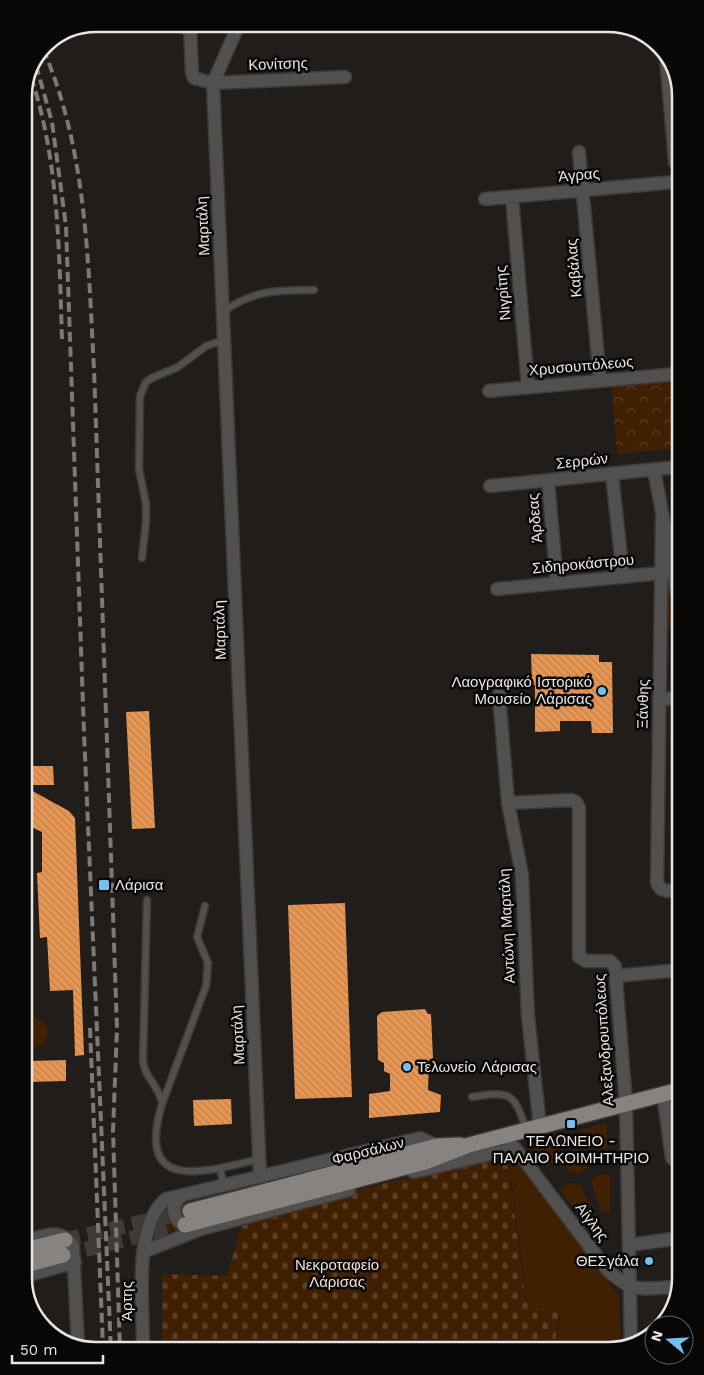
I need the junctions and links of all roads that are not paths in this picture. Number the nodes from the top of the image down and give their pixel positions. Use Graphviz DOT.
graph roads {
  1 [pos="190,33"];
  2 [pos="235,33"];
  3 [pos="345,77"];
  4 [pos="213,83"];
  5 [pos="579,152"];
  6 [pos="672,182"];
  7 [pos="583,191"];
  8 [pos="512,197"];
  9 [pos="485,199"];
  10 [pos="314,290"];
  11 [pos="223,311"];
  12 [pos="224,340"];
  13 [pos="672,374"];
  14 [pos="600,380"];
  15 [pos="528,387"];
  16 [pos="488,391"];
  17 [pos="672,468"];
  18 [pos="654,470"];
  19 [pos="612,474"];
  20 [pos="548,481"];
  21 [pos="490,486"];
  22 [pos="142,558"];
  23 [pos="666,572"];
  24 [pos="623,576"];
  25 [pos="557,583"];
  26 [pos="672,583"];
  27 [pos="497,589"];
  28 [pos="499,695"];
  29 [pos="672,698"];
  30 [pos="659,700"];
  31 [pos="508,803"];
  32 [pos="672,891"];
  33 [pos="147,900"];
  34 [pos="205,906"];
  35 [pos="672,971"];
  36 [pos="616,976"];
  37 [pos="672,1092"];
  38 [pos="663,1094"];
  39 [pos="472,1097"];
  40 [pos="162,1104"];
  41 [pos="626,1104"];
  42 [pos="533,1128"];
  43 [pos="500,1137"];
  44 [pos="516,1148"];
  45 [pos="437,1152"];
  46 [pos="672,1158"];
  47 [pos="259,1159"];
  48 [pos="220,1168"];
  49 [pos="260,1177"];
  50 [pos="224,1186"];
  51 [pos="186,1194"];
  52 [pos="187,1218"];
  53 [pos="201,1229"];
  54 [pos="32,1239"];
  55 [pos="672,1239"];
  56 [pos="629,1245"];
  57 [pos="32,1249"];
  58 [pos="68,1250"];
  59 [pos="143,1252"];
  60 [pos="32,1263"];
  61 [pos="32,1273"];
  62 [pos="630,1287"];
  63 [pos="671,1287"];
  64 [pos="631,1338"];
  65 [pos="77,1339"];
  66 [pos="143,1342"];
  1 -- 4 [label="street"];
  2 -- 4 [label="street"];
  3 -- 4 [label="street, Κονίτσης"];
  4 -- 11 [label="street, Μαρτάλη"];
  5 -- 7 [label="street, Καβάλας"];
  6 -- 7 [label="street, Άγρας"];
  7 -- 8 [label="street, Άγρας"];
  7 -- 14 [label="street, Καβάλας"];
  8 -- 9 [label="street, Άγρας"];
  8 -- 15 [label="street, Νιγρίτης"];
  10 -- 11 [label="lane"];
  11 -- 12 [label="street, Μαρτάλη"];
  12 -- 22 [label="lane"];
  12 -- 47 [label="street, Μαρτάλη"];
  13 -- 14 [label="street, Χρυσουπόλεως"];
  14 -- 15 [label="street, Χρυσουπόλεως"];
  15 -- 16 [label="street, Χρυσουπόλεως"];
  17 -- 18 [label="street, Σερρών"];
  18 -- 19 [label="street, Σερρών"];
  18 -- 23 [label="street"];
  19 -- 20 [label="street, Σερρών"];
  19 -- 24 [label="street"];
  20 -- 21 [label="street, Σερρών"];
  20 -- 25 [label="street, Άρδεας"];
  23 -- 24 [label="street, Σιδηροκάστρου"];
  23 -- 26 [label="street"];
  23 -- 30 [label="street, Ξάνθης"];
  24 -- 25 [label="street, Σιδηροκάστρου"];
  25 -- 27 [label="street, Σιδηροκάστρου"];
  28 -- 31 [label="street, Αντώνη Μαρτάλη"];
  29 -- 30 [label="street"];
  30 -- 32 [label="street, Ξάνθης"];
  31 -- 36 [label="street, Αλεξανδρουπόλεως"];
  31 -- 42 [label="street, Αντώνη Μαρτάλη"];
  33 -- 40 [label="lane"];
  34 -- 40 [label="lane"];
  35 -- 36 [label="street"];
  36 -- 41 [label="street, Αλεξανδρουπόλεως"];
  37 -- 38 [label="main road"];
  38 -- 41 [label="main road"];
  38 -- 46 [label="street"];
  39 -- 42 [label="lane"];
  40 -- 48 [label="lane"];
  41 -- 42 [label="main road"];
  41 -- 56 [label="street, Αλεξανδρουπόλεως"];
  42 -- 43 [label="main road"];
  43 -- 44 [label="street, Αίγλης"];
  43 -- 45 [label="main road"];
  44 -- 53 [label="street"];
  44 -- 62 [label="street, Αίγλης"];
  45 -- 49 [label="street, Φαρσάλων"];
  45 -- 52 [label="main road, Φαρσάλων"];
  47 -- 48 [label="lane"];
  47 -- 49 [label="street, Μαρτάλη"];
  48 -- 50 [label="lane"];
  49 -- 50 [label="street, Φαρσάλων"];
  50 -- 51 [label="street, Φαρσάλων"];
  51 -- 53 [label="street"];
  51 -- 59 [label="street, Φαρσάλων"];
  53 -- 59 [label="street"];
  54 -- 58 [label="street"];
  55 -- 56 [label="street"];
  56 -- 62 [label="street, Αλεξανδρουπόλεως"];
  57 -- 58 [label="main road"];
  58 -- 60 [label="main road"];
  58 -- 61 [label="street"];
  58 -- 65 [label="street"];
  59 -- 66 [label="street, Άρτης"];
  62 -- 63 [label="street"];
  62 -- 64 [label="street, Αλεξανδρουπόλεως"];
}
